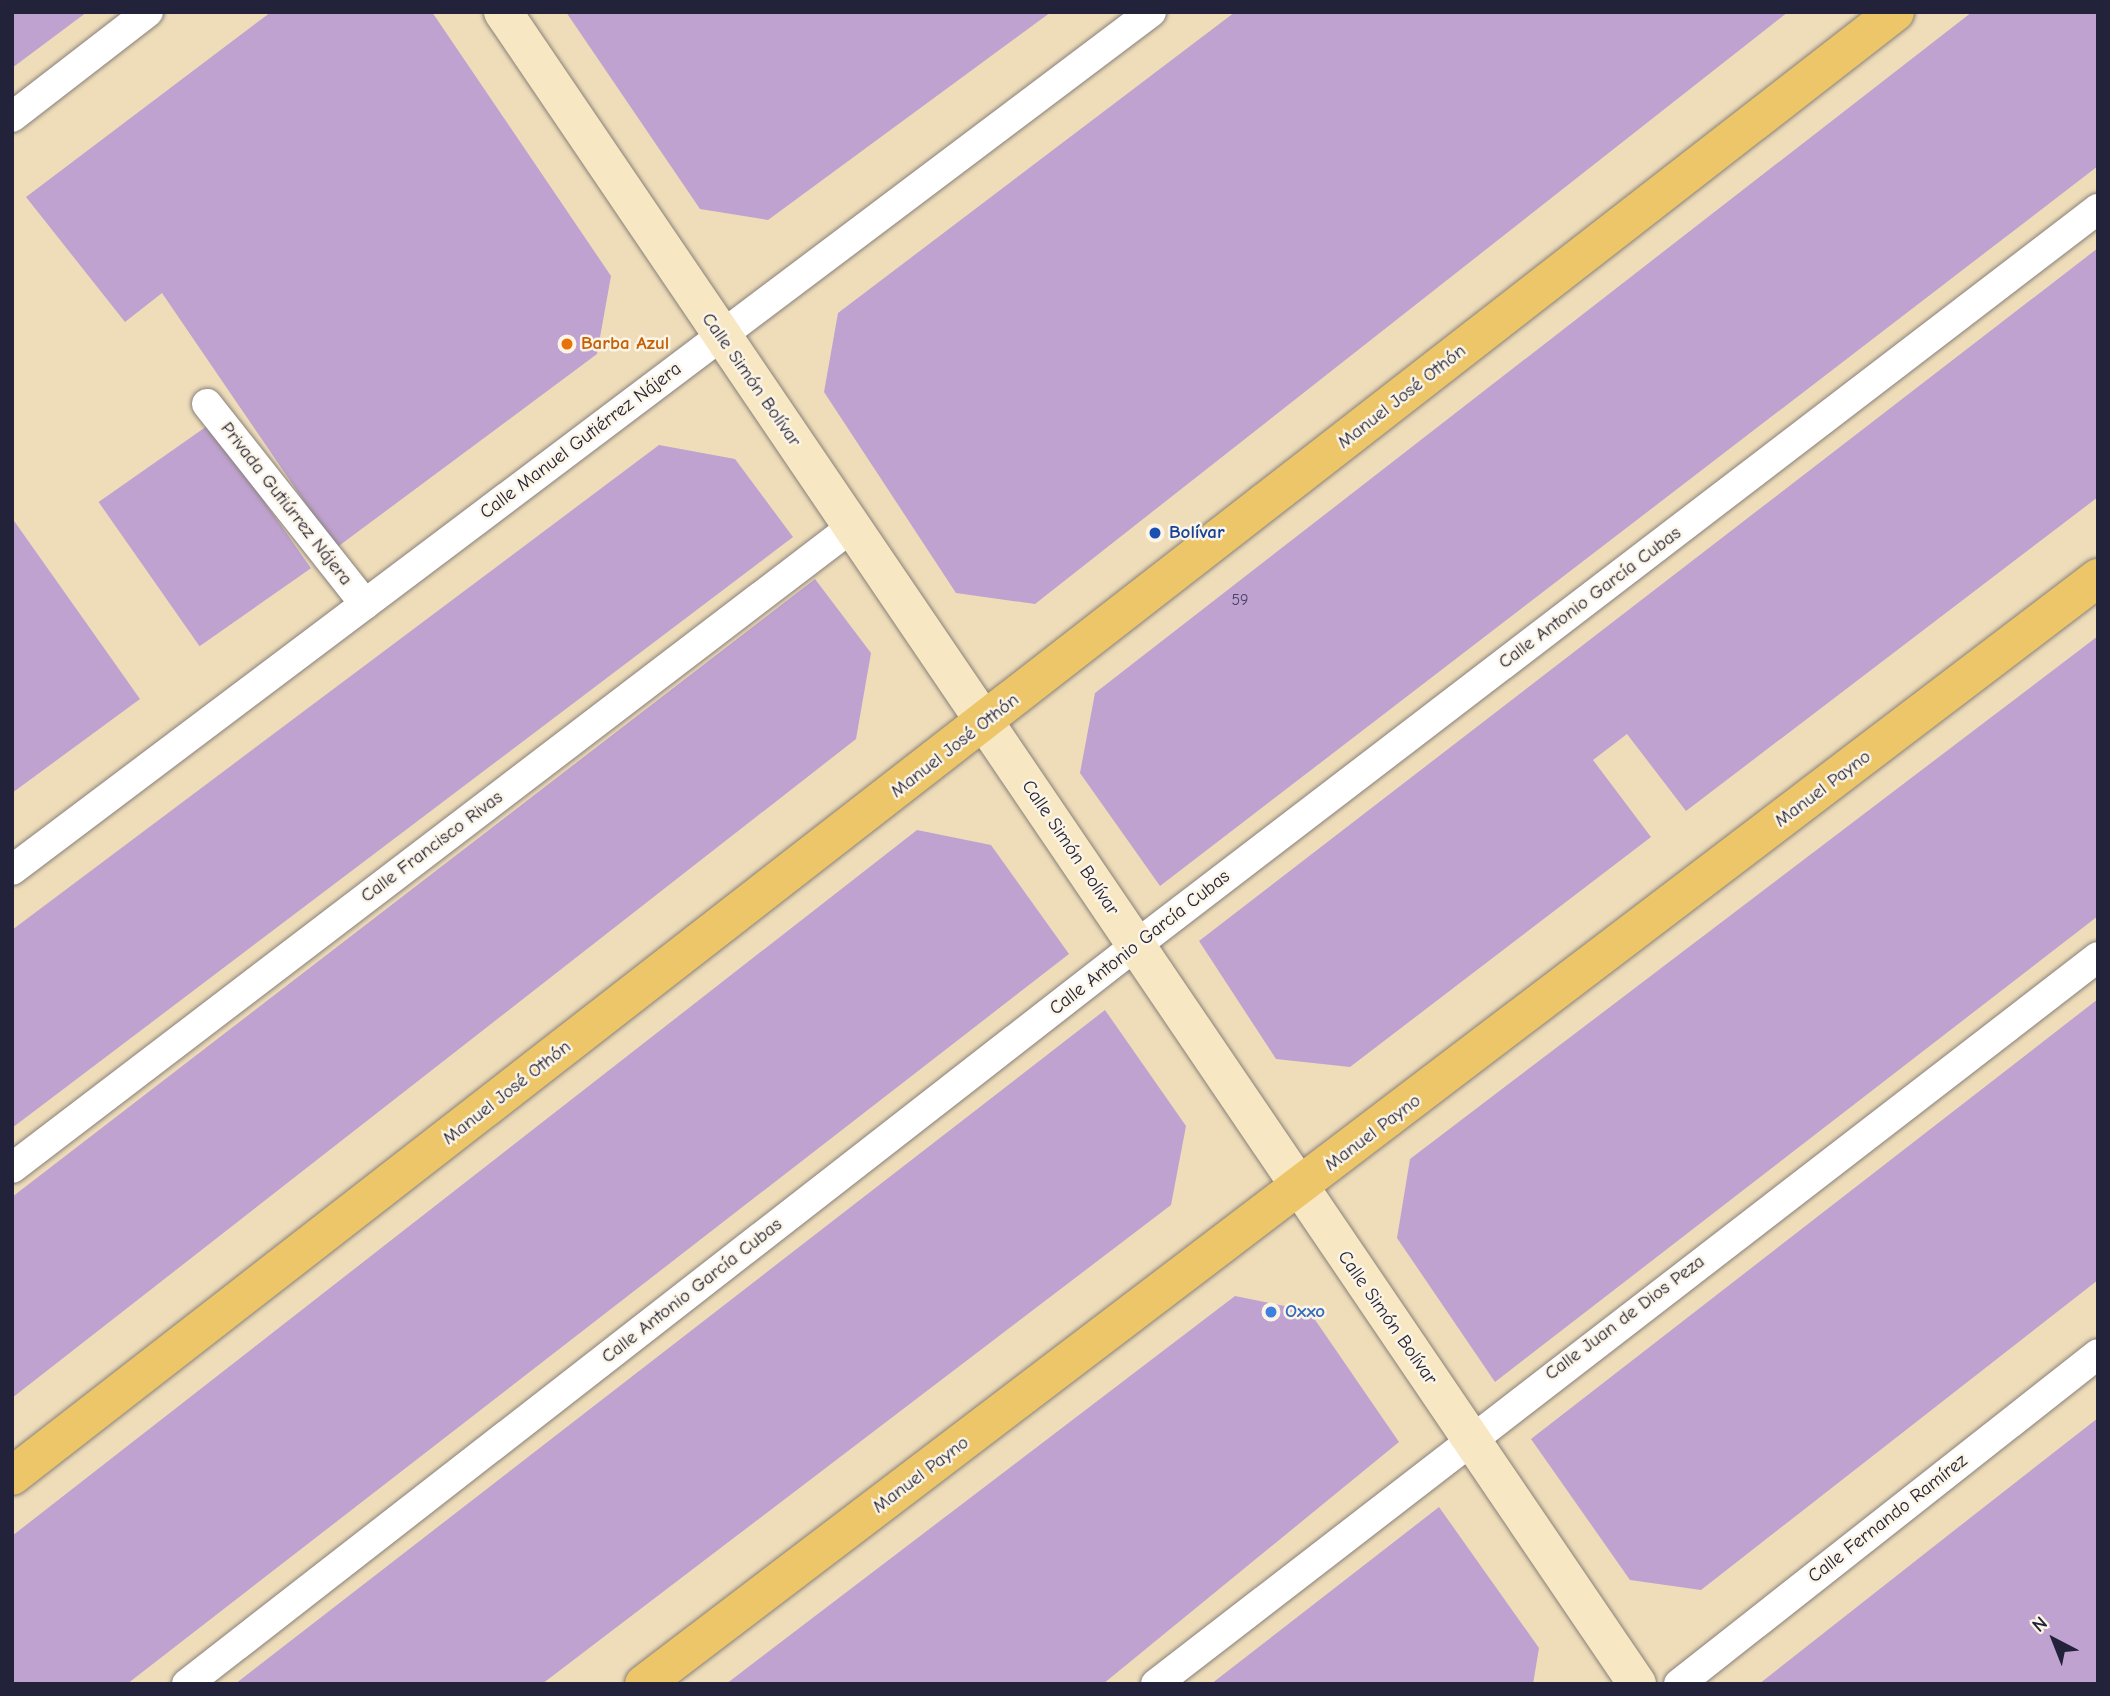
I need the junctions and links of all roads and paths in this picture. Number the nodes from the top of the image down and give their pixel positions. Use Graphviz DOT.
graph roads {
  1 [pos="148,12"];
  2 [pos="503,12"];
  3 [pos="1151,12"];
  4 [pos="1895,12"];
  5 [pos="12,117"];
  6 [pos="2098,209"];
  7 [pos="720,336"];
  8 [pos="207,404"];
  9 [pos="852,527"];
  10 [pos="2098,578"];
  11 [pos="365,604"];
  12 [pos="985,722"];
  13 [pos="12,870"];
  14 [pos="1135,946"];
  15 [pos="2098,957"];
  16 [pos="12,1168"];
  17 [pos="1299,1190"];
  18 [pos="2098,1354"];
  19 [pos="1469,1437"];
  20 [pos="12,1476"];
  21 [pos="187,1684"];
  22 [pos="644,1684"];
  23 [pos="1156,1684"];
  24 [pos="1637,1684"];
  25 [pos="1679,1684"];
  1 -- 5 [label="street"];
  2 -- 7 [label="street, Calle Simón Bolívar"];
  3 -- 7 [label="street, Calle Manuel Gutiérrez Nájera"];
  4 -- 12 [label="main road, Manuel José Othón"];
  6 -- 14 [label="street, Calle Antonio García Cubas"];
  7 -- 9 [label="street, Calle Simón Bolívar"];
  7 -- 11 [label="street, Calle Manuel Gutiérrez Nájera"];
  8 -- 11 [label="street, Privada Gutiúrrez Nájera"];
  9 -- 12 [label="street, Calle Simón Bolívar"];
  9 -- 16 [label="street, Calle Francisco Rivas"];
  10 -- 17 [label="main road, Manuel Payno"];
  11 -- 13 [label="street, Calle Manuel Gutiérrez Nájera"];
  12 -- 14 [label="street, Calle Simón Bolívar"];
  12 -- 20 [label="main road, Manuel José Othón"];
  14 -- 17 [label="street, Calle Simón Bolívar"];
  14 -- 21 [label="street, Calle Antonio García Cubas"];
  15 -- 19 [label="street, Calle Juan de Dios Peza"];
  17 -- 19 [label="street, Calle Simón Bolívar"];
  17 -- 22 [label="main road, Manuel Payno"];
  18 -- 25 [label="street, Calle Fernando Ramírez"];
  19 -- 23 [label="street, Calle Juan de Dios Peza"];
  19 -- 24 [label="street, Calle Simón Bolívar"];
}
